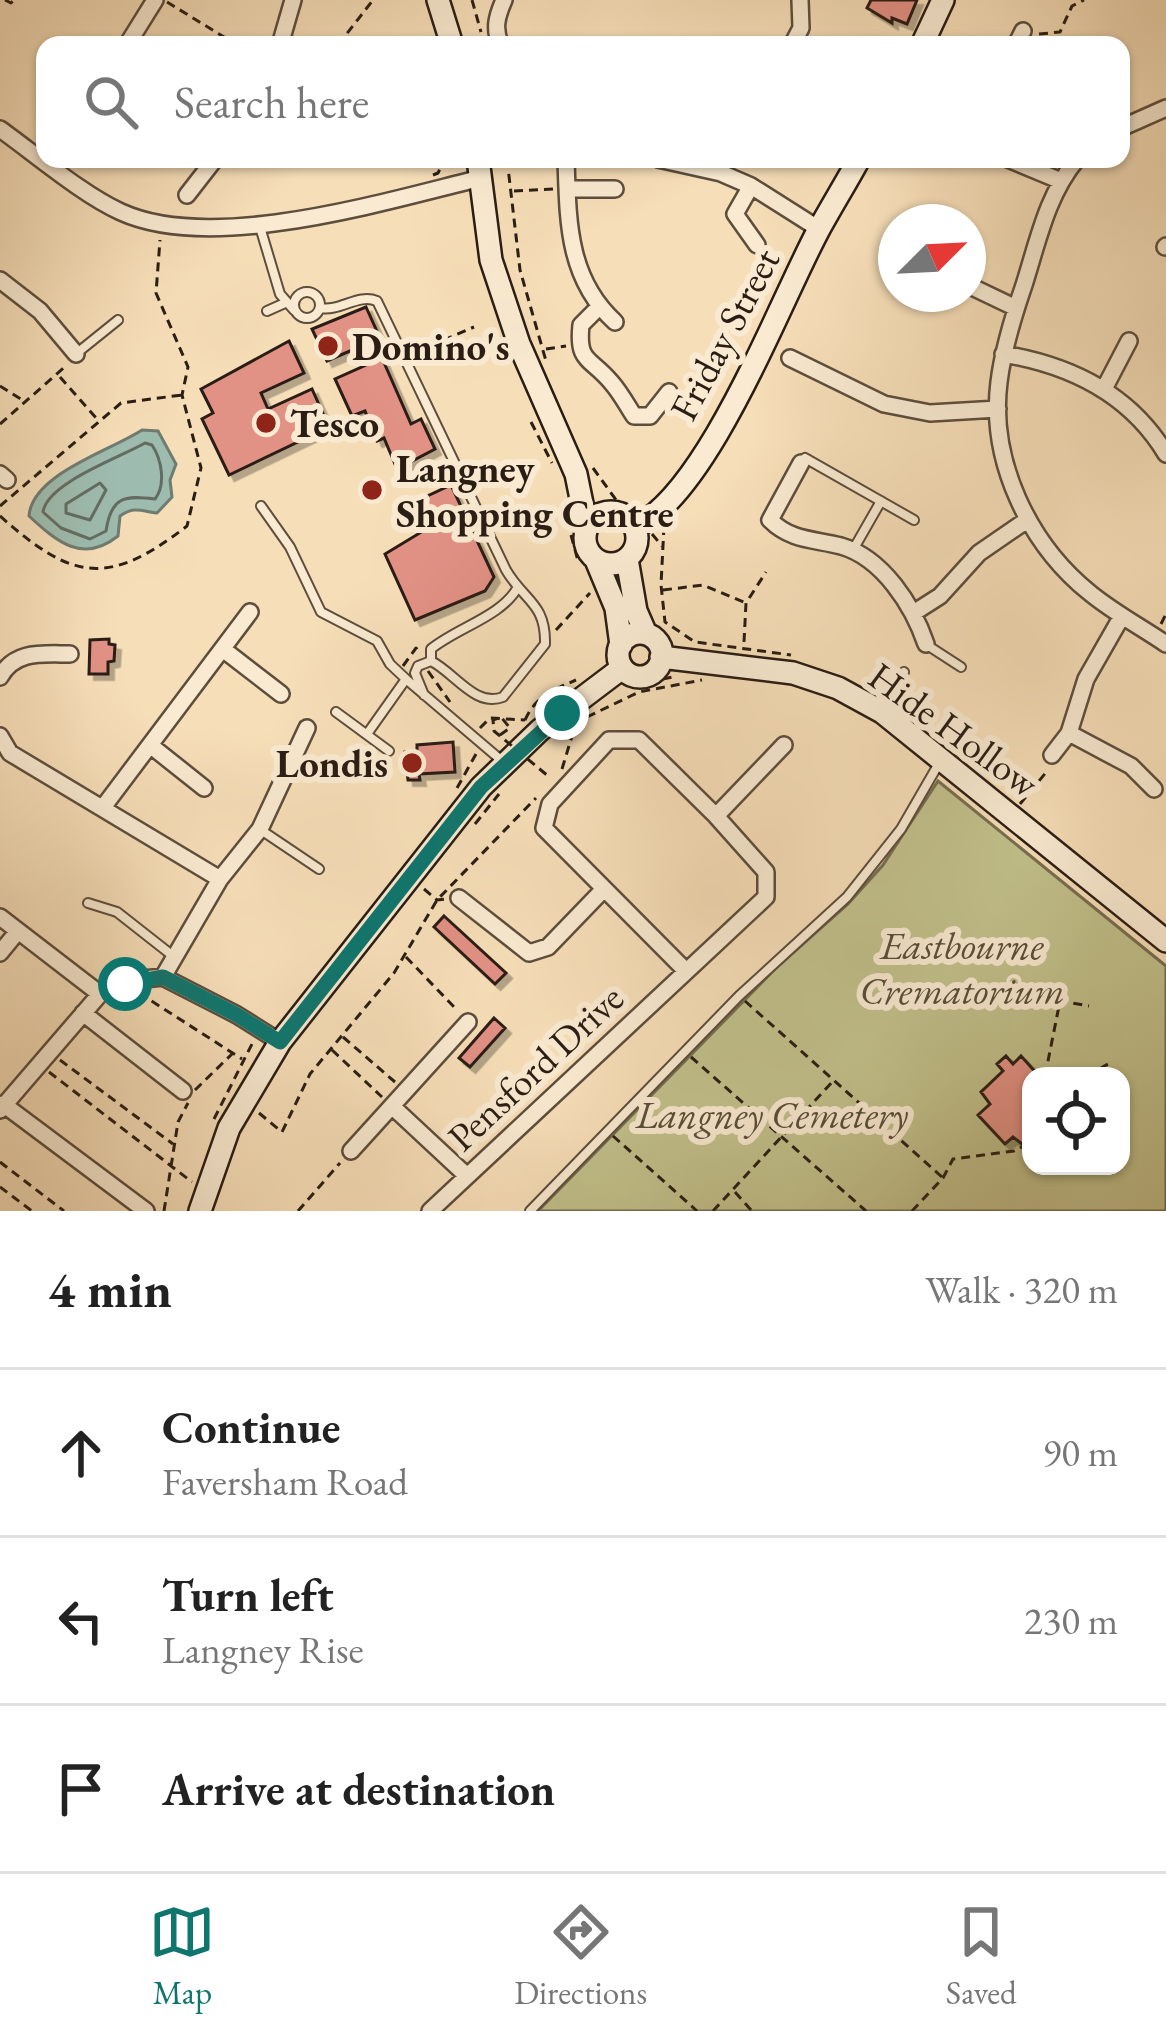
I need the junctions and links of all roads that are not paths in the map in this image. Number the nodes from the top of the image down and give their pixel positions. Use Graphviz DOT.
graph roads {
  1 [pos="160,0"];
  2 [pos="292,0"];
  3 [pos="438,0"];
  4 [pos="504,0"];
  5 [pos="800,0"];
  6 [pos="943,0"];
  7 [pos="134,36"];
  8 [pos="282,36"];
  9 [pos="449,36"];
  10 [pos="496,36"];
  11 [pos="796,36"];
  12 [pos="926,36"];
  13 [pos="1166,108"];
  14 [pos="1130,124"];
  15 [pos="0,129"];
  16 [pos="36,151"];
  17 [pos="61,168"];
  18 [pos="207,168"];
  19 [pos="480,168"];
  20 [pos="567,168"];
  21 [pos="698,168"];
  22 [pos="854,168"];
  23 [pos="1030,168"];
  24 [pos="1070,168"];
  25 [pos="1061,181"];
  26 [pos="751,186"];
  27 [pos="568,189"];
  28 [pos="187,195"];
  29 [pos="608,210"];
  30 [pos="259,225"];
  31 [pos="819,229"];
  32 [pos="757,245"];
  33 [pos="278,279"];
  34 [pos="0,280"];
  35 [pos="301,293"];
  36 [pos="986,294"];
  37 [pos="285,303"];
  38 [pos="599,307"];
  39 [pos="320,308"];
  40 [pos="1016,308"];
  41 [pos="294,310"];
  42 [pos="267,311"];
  43 [pos="118,320"];
  44 [pos="615,322"];
  45 [pos="1129,341"];
  46 [pos="76,354"];
  47 [pos="1003,354"];
  48 [pos="790,358"];
  49 [pos="1105,389"];
  50 [pos="669,392"];
  51 [pos="998,409"];
  52 [pos="1166,454"];
  53 [pos="801,463"];
  54 [pos="580,464"];
  55 [pos="881,501"];
  56 [pos="261,506"];
  57 [pos="611,512"];
  58 [pos="914,520"];
  59 [pos="1027,520"];
  60 [pos="645,522"];
  61 [pos="579,527"];
  62 [pos="853,552"];
  63 [pos="627,560"];
  64 [pos="591,566"];
  65 [pos="518,587"];
  66 [pos="250,612"];
  67 [pos="915,612"];
  68 [pos="1122,616"];
  69 [pos="646,634"];
  70 [pos="926,644"];
  71 [pos="1166,644"];
  72 [pos="224,650"];
  73 [pos="70,654"];
  74 [pos="621,657"];
  75 [pos="662,657"];
  76 [pos="427,661"];
  77 [pos="961,667"];
  78 [pos="904,672"];
  79 [pos="402,675"];
  80 [pos="0,677"];
  81 [pos="281,694"];
  82 [pos="424,695"];
  83 [pos="336,712"];
  84 [pos="882,712"];
  85 [pos="307,728"];
  86 [pos="1070,733"];
  87 [pos="367,734"];
  88 [pos="0,736"];
  89 [pos="150,745"];
  90 [pos="784,745"];
  91 [pos="388,751"];
  92 [pos="1052,755"];
  93 [pos="942,759"];
  94 [pos="513,770"];
  95 [pos="204,788"];
  96 [pos="1154,789"];
  97 [pos="104,806"];
  98 [pos="716,816"];
  99 [pos="260,830"];
  100 [pos="319,869"];
  101 [pos="220,879"];
  102 [pos="603,890"];
  103 [pos="459,898"];
  104 [pos="88,903"];
  105 [pos="0,917"];
  106 [pos="18,931"];
  107 [pos="1166,941"];
  108 [pos="0,953"];
  109 [pos="173,956"];
  110 [pos="686,971"];
  111 [pos="163,977"];
  112 [pos="100,994"];
  113 [pos="82,1013"];
  114 [pos="468,1022"];
  115 [pos="280,1042"];
  116 [pos="184,1091"];
  117 [pos="2,1107"];
  118 [pos="394,1108"];
  119 [pos="351,1151"];
  120 [pos="467,1176"];
  121 [pos="146,1211"];
  122 [pos="200,1211"];
  123 [pos="430,1211"];
  124 [pos="530,1211"];
  1 -- 7 [label="street"];
  2 -- 8 [label="street"];
  3 -- 9 [label="main road"];
  4 -- 10 [label="street"];
  5 -- 11 [label="street"];
  6 -- 12 [label="main road"];
  13 -- 14 [label="street"];
  15 -- 16 [label="street"];
  17 -- 30 [label="street"];
  18 -- 28 [label="street"];
  19 -- 30 [label="street"];
  19 -- 54 [label="main road"];
  20 -- 27 [label="street"];
  21 -- 26 [label="street"];
  22 -- 31 [label="main road, Friday Street"];
  23 -- 25 [label="street"];
  24 -- 25 [label="street"];
  25 -- 40 [label="street"];
  26 -- 31 [label="street"];
  26 -- 32 [label="street"];
  27 -- 29 [label="street"];
  27 -- 38 [label="street"];
  30 -- 33 [label="lane"];
  31 -- 60 [label="main road, Friday Street"];
  33 -- 35 [label="lane"];
  33 -- 37 [label="lane"];
  34 -- 46 [label="street"];
  35 -- 39 [label="lane"];
  35 -- 41 [label="lane"];
  36 -- 40 [label="street"];
  37 -- 41 [label="lane"];
  37 -- 42 [label="lane"];
  38 -- 44 [label="street"];
  38 -- 50 [label="street"];
  39 -- 41 [label="lane"];
  39 -- 65 [label="lane"];
  40 -- 47 [label="street"];
  43 -- 46 [label="lane"];
  45 -- 49 [label="street"];
  47 -- 49 [label="street"];
  47 -- 51 [label="street"];
  48 -- 51 [label="street"];
  49 -- 52 [label="street"];
  51 -- 59 [label="street"];
  53 -- 55 [label="lane"];
  53 -- 62 [label="street"];
  54 -- 57 [label="main road"];
  54 -- 61 [label="main road"];
  55 -- 58 [label="lane"];
  55 -- 62 [label="lane"];
  56 -- 79 [label="lane"];
  57 -- 60 [label="main road"];
  57 -- 61 [label="main road"];
  59 -- 67 [label="street"];
  59 -- 68 [label="street"];
  60 -- 63 [label="main road"];
  61 -- 64 [label="main road"];
  62 -- 67 [label="street"];
  63 -- 64 [label="main road"];
  63 -- 69 [label="main road"];
  64 -- 74 [label="main road"];
  65 -- 76 [label="lane"];
  65 -- 76 [label="lane"];
  66 -- 72 [label="street"];
  67 -- 70 [label="street"];
  68 -- 71 [label="street"];
  68 -- 86 [label="street"];
  69 -- 74 [label="main road"];
  69 -- 75 [label="main road"];
  70 -- 77 [label="lane"];
  72 -- 81 [label="street"];
  72 -- 89 [label="street"];
  73 -- 80 [label="street"];
  74 -- 75 [label="main road"];
  74 -- 94 [label="main road"];
  75 -- 84 [label="main road, Hide Hollow"];
  76 -- 82 [label="lane"];
  78 -- 84 [label="lane"];
  79 -- 82 [label="lane"];
  79 -- 87 [label="lane"];
  82 -- 94 [label="lane"];
  83 -- 87 [label="lane"];
  84 -- 93 [label="main road, Hide Hollow"];
  85 -- 99 [label="street"];
  86 -- 92 [label="street"];
  86 -- 96 [label="street"];
  87 -- 91 [label="lane"];
  88 -- 97 [label="street"];
  89 -- 95 [label="street"];
  89 -- 97 [label="street"];
  90 -- 98 [label="street"];
  93 -- 107 [label="main road, Hide Hollow"];
  93 -- 124 [label="lane"];
  94 -- 115 [label="main road"];
  97 -- 101 [label="street"];
  98 -- 102 [label="street, Pensford Drive"];
  98 -- 110 [label="street, Pensford Drive"];
  99 -- 100 [label="lane"];
  99 -- 101 [label="street"];
  101 -- 109 [label="street"];
  102 -- 103 [label="street"];
  102 -- 110 [label="street, Pensford Drive"];
  104 -- 109 [label="lane"];
  105 -- 106 [label="street"];
  106 -- 108 [label="street"];
  106 -- 112 [label="street"];
  109 -- 111 [label="street"];
  110 -- 120 [label="street, Pensford Drive"];
  111 -- 112 [label="street"];
  111 -- 115 [label="street"];
  112 -- 113 [label="street"];
  113 -- 116 [label="street"];
  113 -- 117 [label="street"];
  114 -- 118 [label="street"];
  115 -- 122 [label="main road"];
  117 -- 121 [label="street"];
  118 -- 119 [label="street"];
  118 -- 120 [label="street"];
  120 -- 123 [label="street, Pensford Drive"];
}
